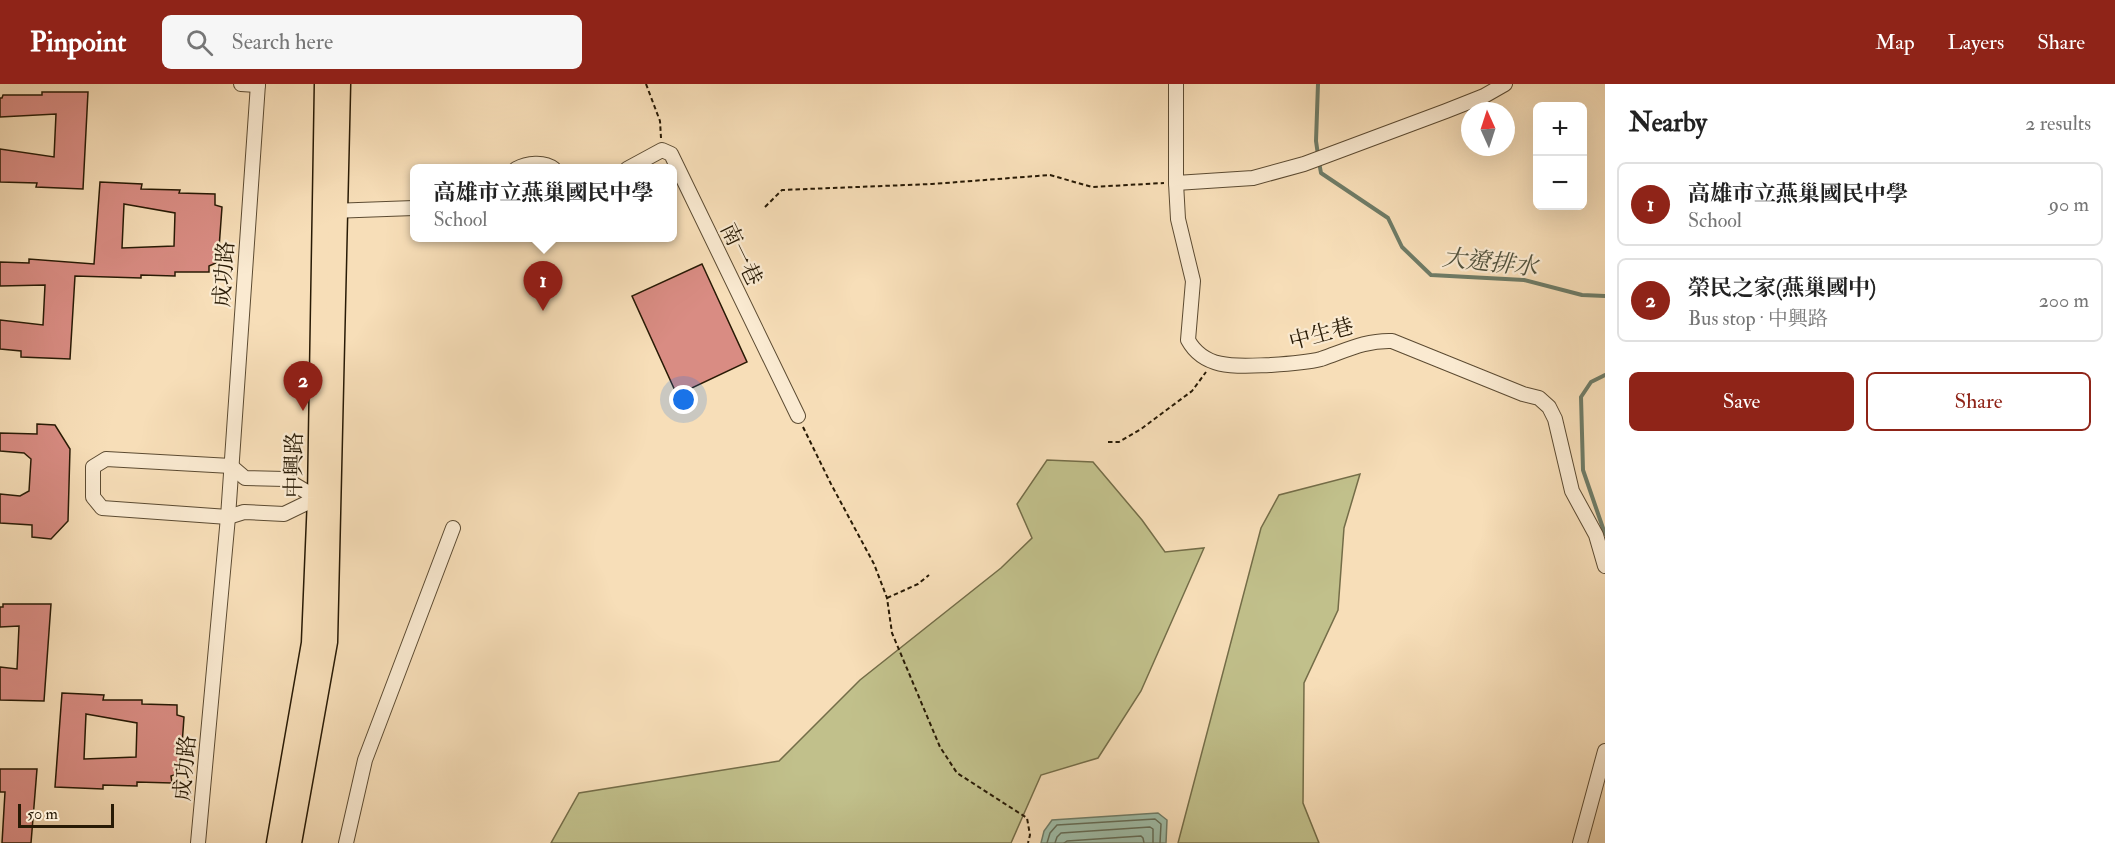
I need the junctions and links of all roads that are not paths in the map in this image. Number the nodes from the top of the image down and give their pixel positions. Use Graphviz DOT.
graph roads {
  1 [pos="242,84"];
  2 [pos="324,84"];
  3 [pos="341,84"];
  4 [pos="1176,84"];
  5 [pos="1505,84"];
  6 [pos="258,85"];
  7 [pos="635,164"];
  8 [pos="676,164"];
  9 [pos="677,166"];
  10 [pos="1176,183"];
  11 [pos="410,208"];
  12 [pos="330,211"];
  13 [pos="798,416"];
  14 [pos="231,466"];
  15 [pos="325,499"];
  16 [pos="228,517"];
  17 [pos="453,528"];
  18 [pos="1605,566"];
  19 [pos="1605,751"];
  20 [pos="198,843"];
  21 [pos="276,843"];
  22 [pos="292,843"];
  23 [pos="346,843"];
  24 [pos="1580,843"];
  1 -- 6 [label="lane, 成功路"];
  2 -- 12 [label="main road, 中興路"];
  3 -- 12 [label="main road, 中興路"];
  4 -- 10 [label="lane"];
  5 -- 10 [label="lane"];
  6 -- 14 [label="lane, 成功路"];
  7 -- 8 [label="lane, 南一巷"];
  9 -- 13 [label="lane, 南一巷"];
  10 -- 18 [label="lane, 中生巷"];
  11 -- 12 [label="lane"];
  12 -- 15 [label="main road, 中興路"];
  14 -- 15 [label="lane"];
  14 -- 16 [label="lane, 成功路"];
  14 -- 16 [label="lane"];
  15 -- 16 [label="lane"];
  15 -- 21 [label="main road, 中興路"];
  15 -- 22 [label="main road, 中興路"];
  16 -- 20 [label="lane, 成功路"];
  17 -- 23 [label="lane"];
  19 -- 24 [label="lane"];
}
